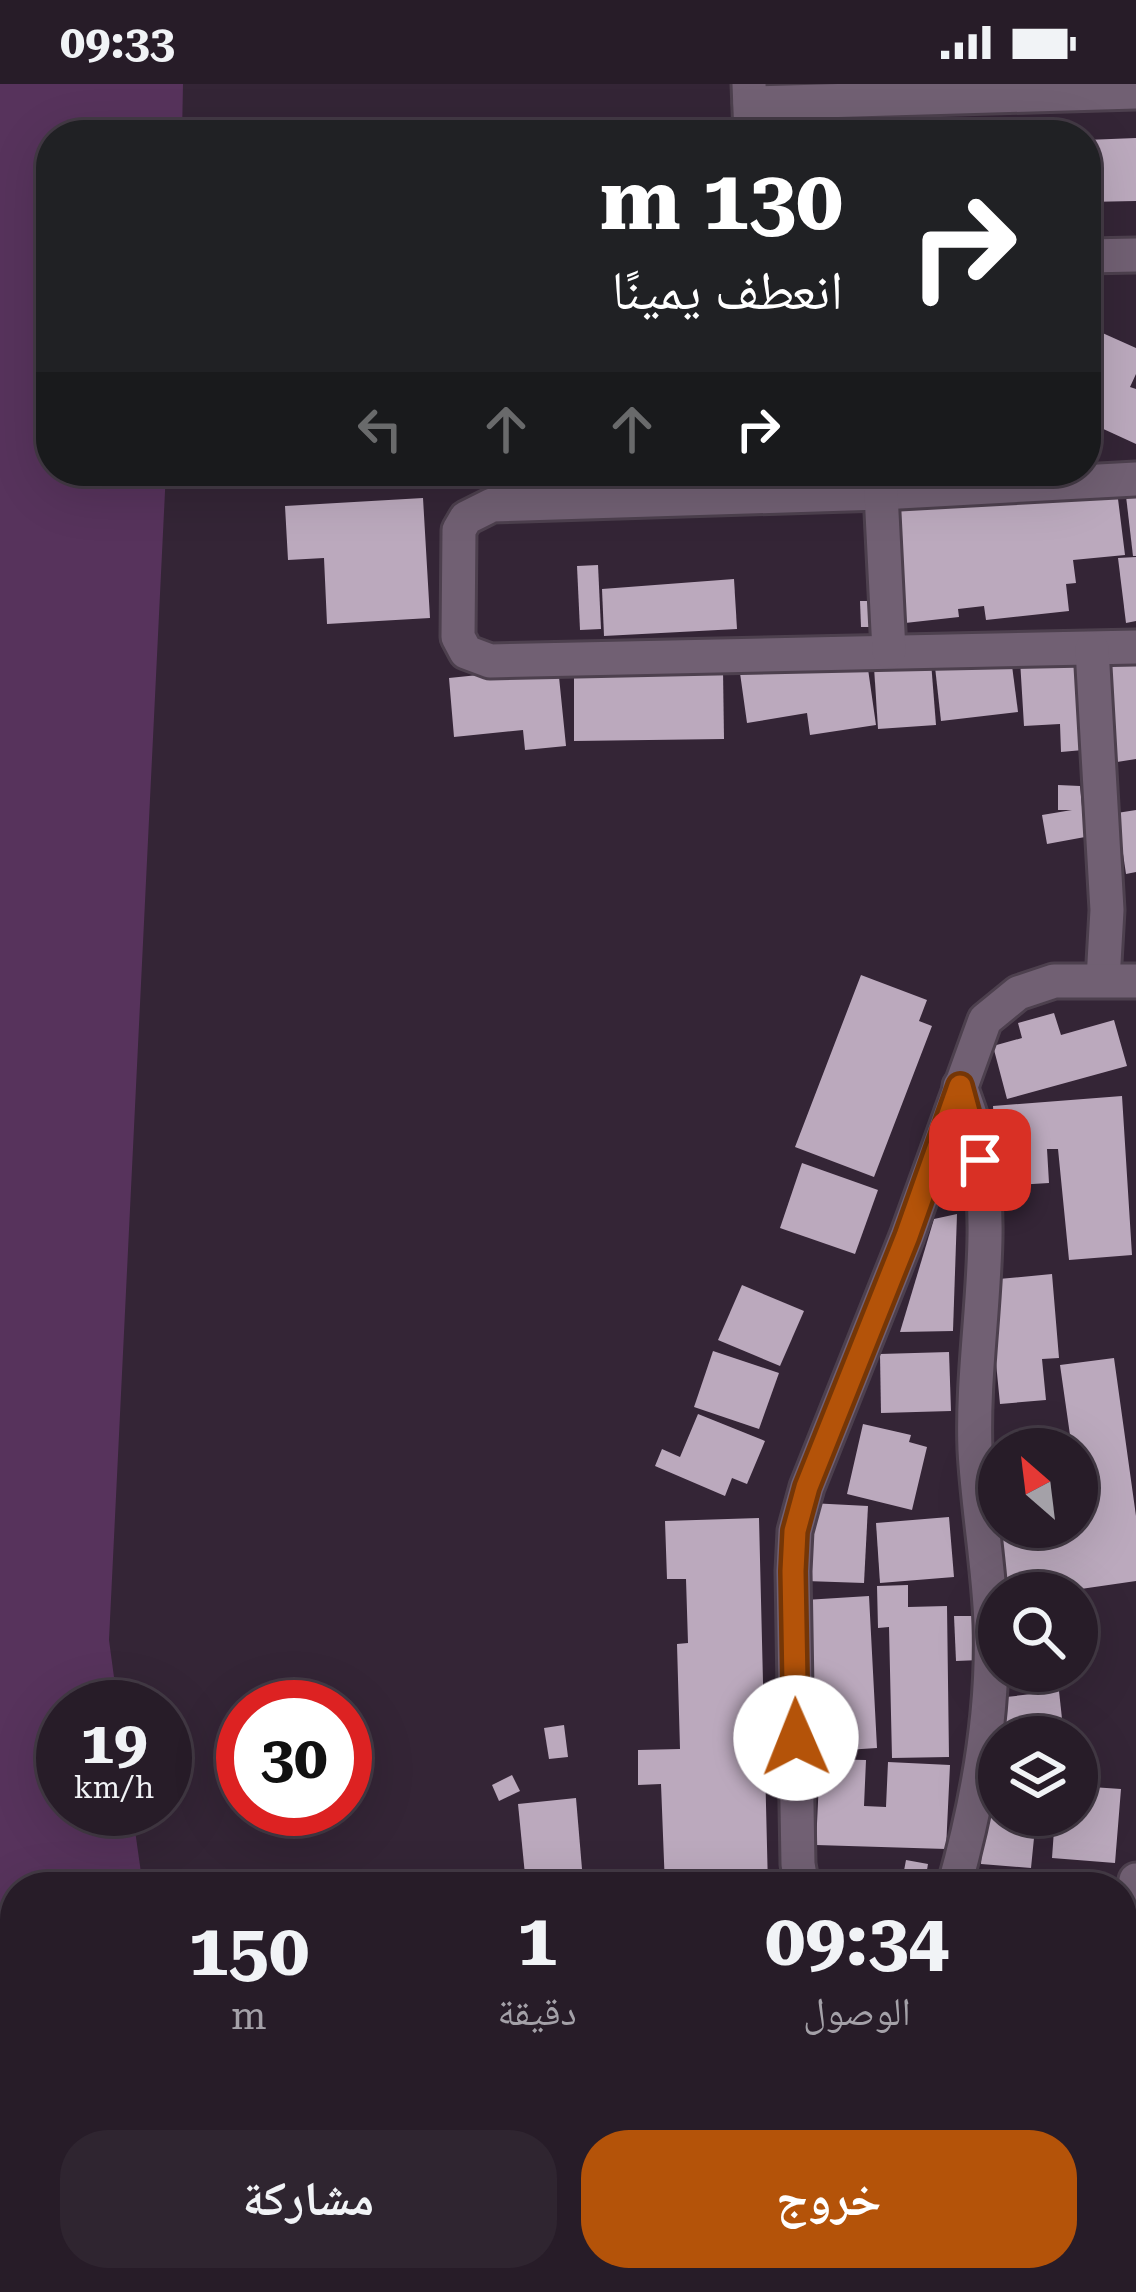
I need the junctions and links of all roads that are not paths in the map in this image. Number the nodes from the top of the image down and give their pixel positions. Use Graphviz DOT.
graph roads {
  1 [pos="1136,92"];
  2 [pos="750,107"];
  3 [pos="1136,255"];
  4 [pos="1101,256"];
  5 [pos="1136,479"];
  6 [pos="1101,481"];
  7 [pos="1008,486"];
  8 [pos="881,493"];
  9 [pos="1136,647"];
  10 [pos="1091,649"];
  11 [pos="889,651"];
  12 [pos="1122,910"];
  13 [pos="1120,980"];
  14 [pos="960,1086"];
  15 [pos="801,1872"];
  16 [pos="958,1872"];
  1 -- 2 [label="street"];
  3 -- 4 [label="street"];
  5 -- 6 [label="street"];
  7 -- 8 [label="street"];
  8 -- 11 [label="street"];
  8 -- 11 [label="street"];
  9 -- 10 [label="street"];
  10 -- 11 [label="street"];
  10 -- 12 [label="street"];
  12 -- 13 [label="street"];
  13 -- 14 [label="street"];
  14 -- 15 [label="street"];
  14 -- 16 [label="street"];
}
